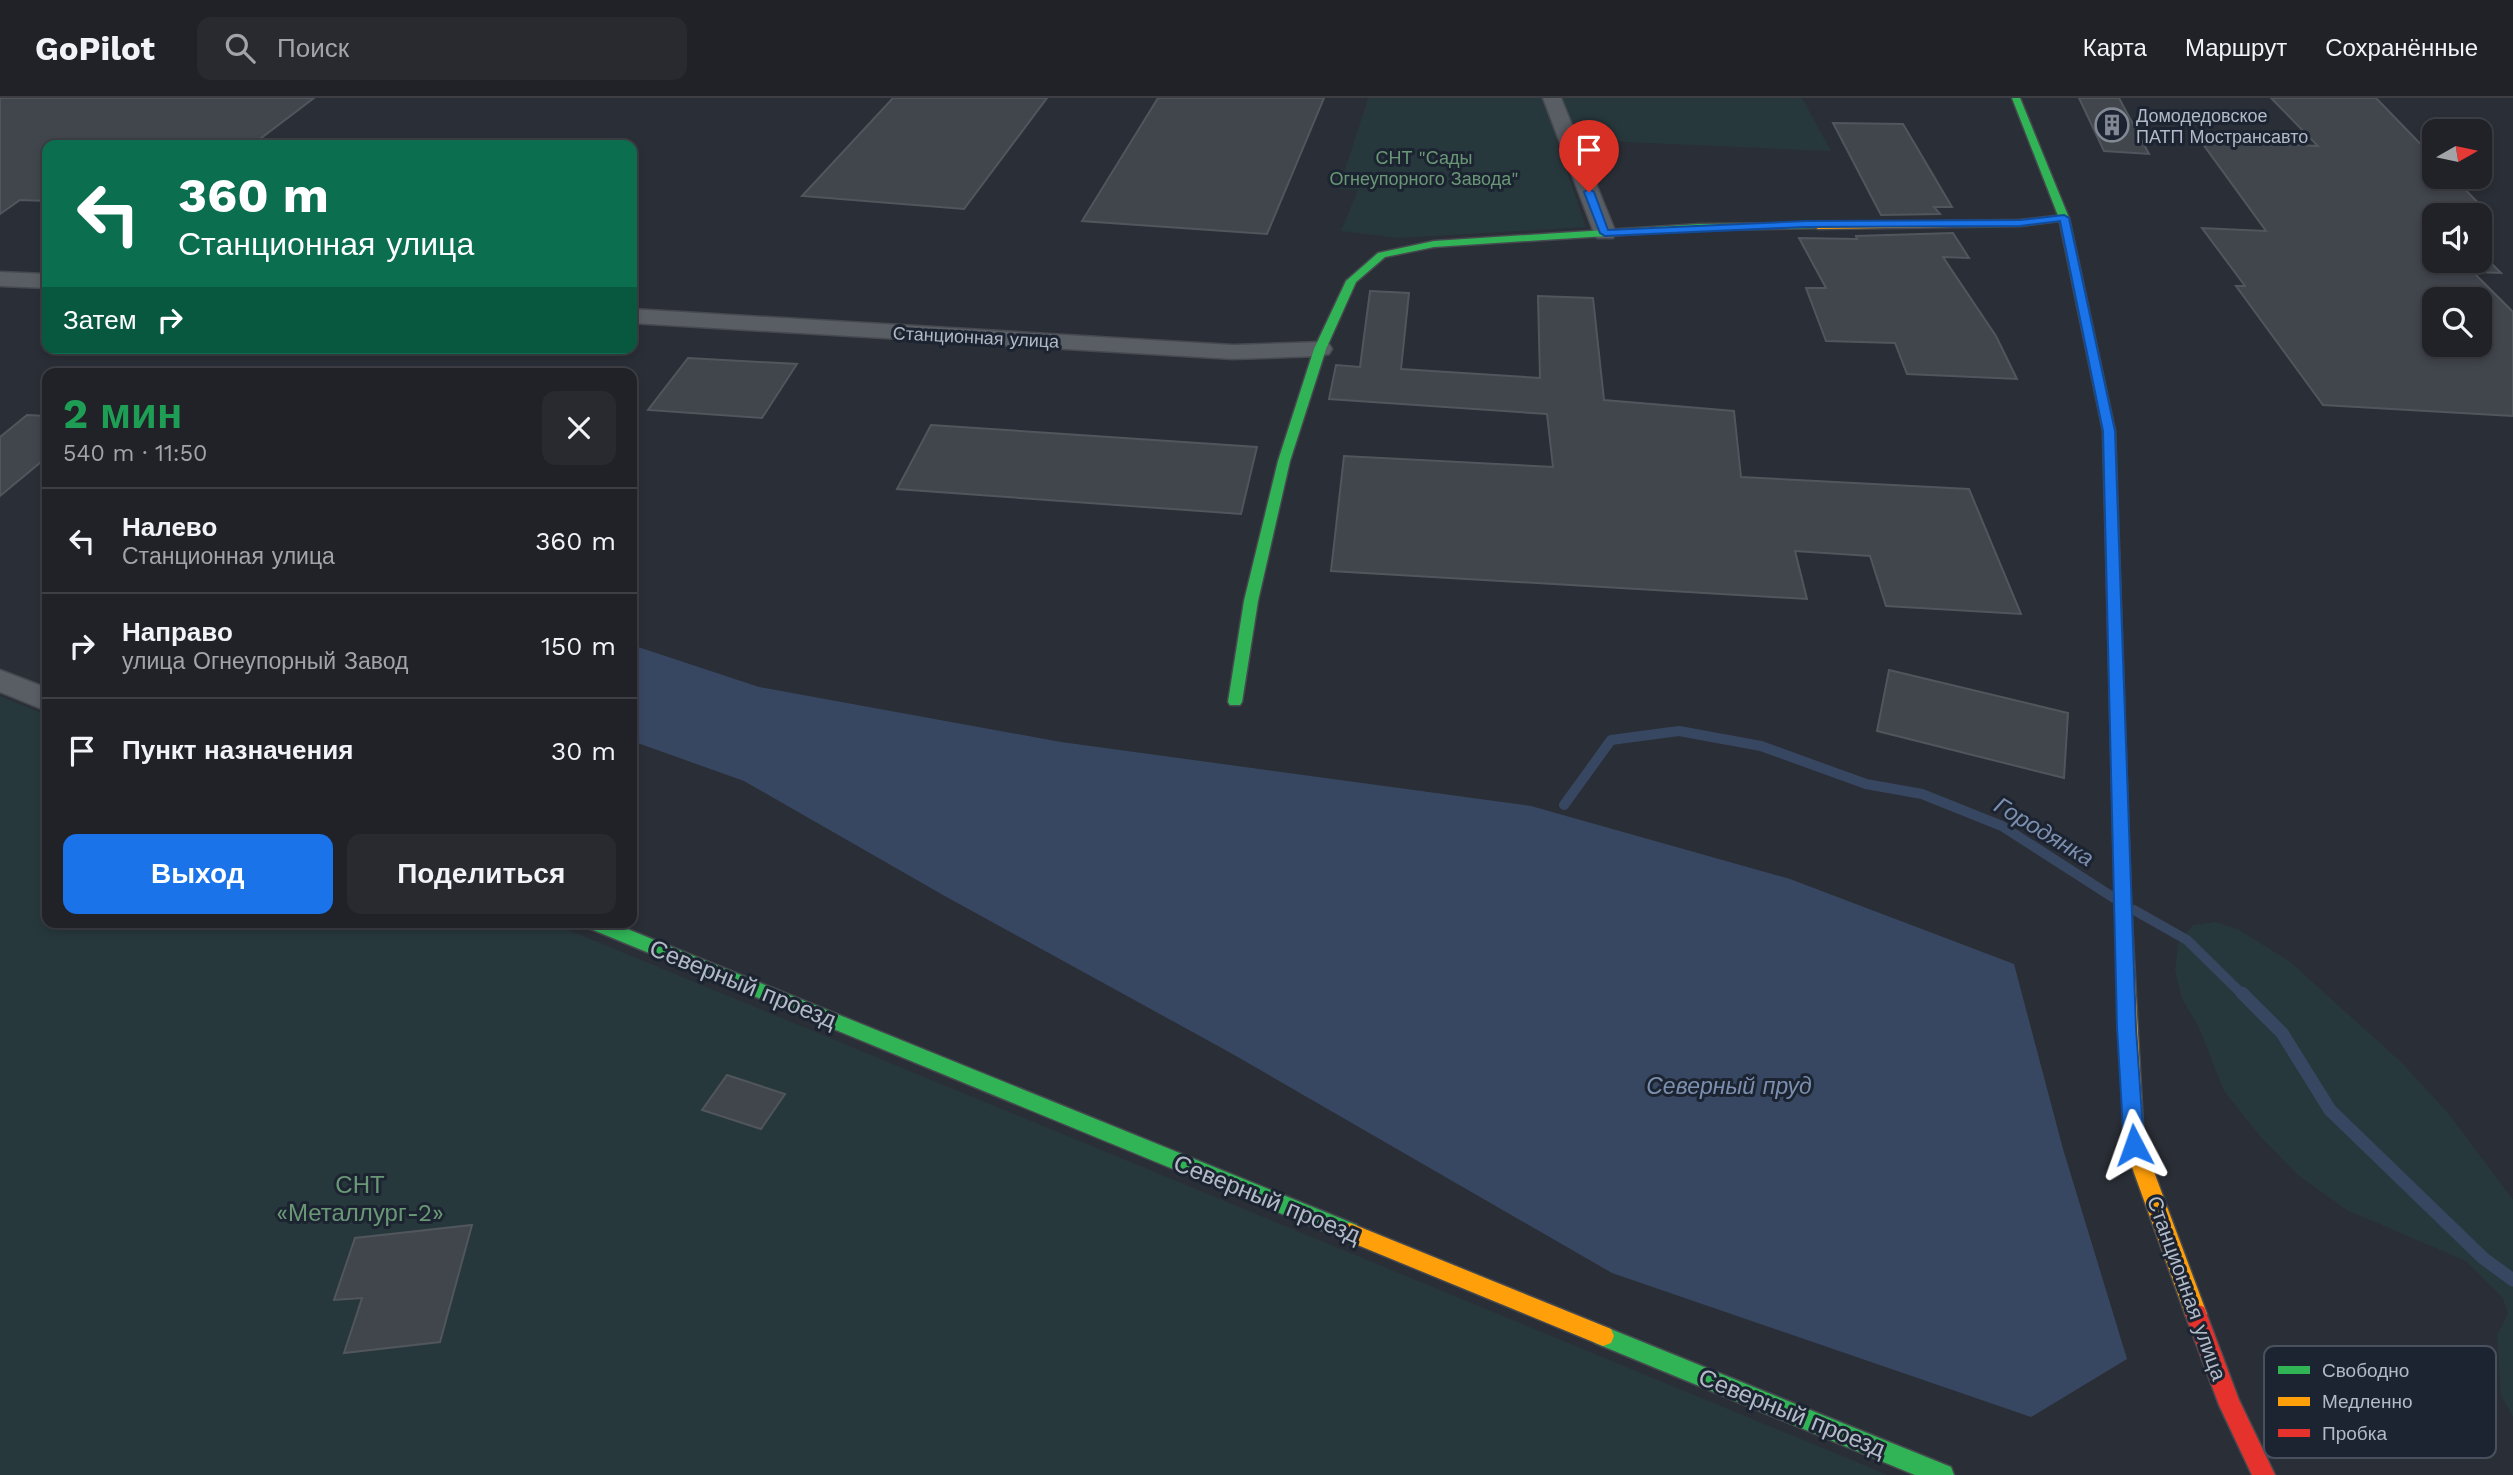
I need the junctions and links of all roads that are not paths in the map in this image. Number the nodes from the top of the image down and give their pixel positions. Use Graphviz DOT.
graph roads {
  1 [pos="1552,98"];
  2 [pos="2017,98"];
  3 [pos="2064,218"];
  4 [pos="1605,233"];
  5 [pos="0,279"];
  6 [pos="42,281"];
  7 [pos="637,316"];
  8 [pos="1320,349"];
  9 [pos="0,680"];
  10 [pos="42,698"];
  11 [pos="1235,702"];
  12 [pos="607,928"];
  13 [pos="1943,1475"];
  14 [pos="2264,1475"];
  1 -- 4 [label="street"];
  2 -- 3 [label="street, Станционная улица"];
  3 -- 4 [label="street"];
  3 -- 14 [label="street, Станционная улица"];
  4 -- 8 [label="street"];
  5 -- 6 [label="street"];
  7 -- 8 [label="street, Станционная улица"];
  8 -- 11 [label="street"];
  9 -- 10 [label="street"];
  12 -- 13 [label="street, Северный проезд"];
}
